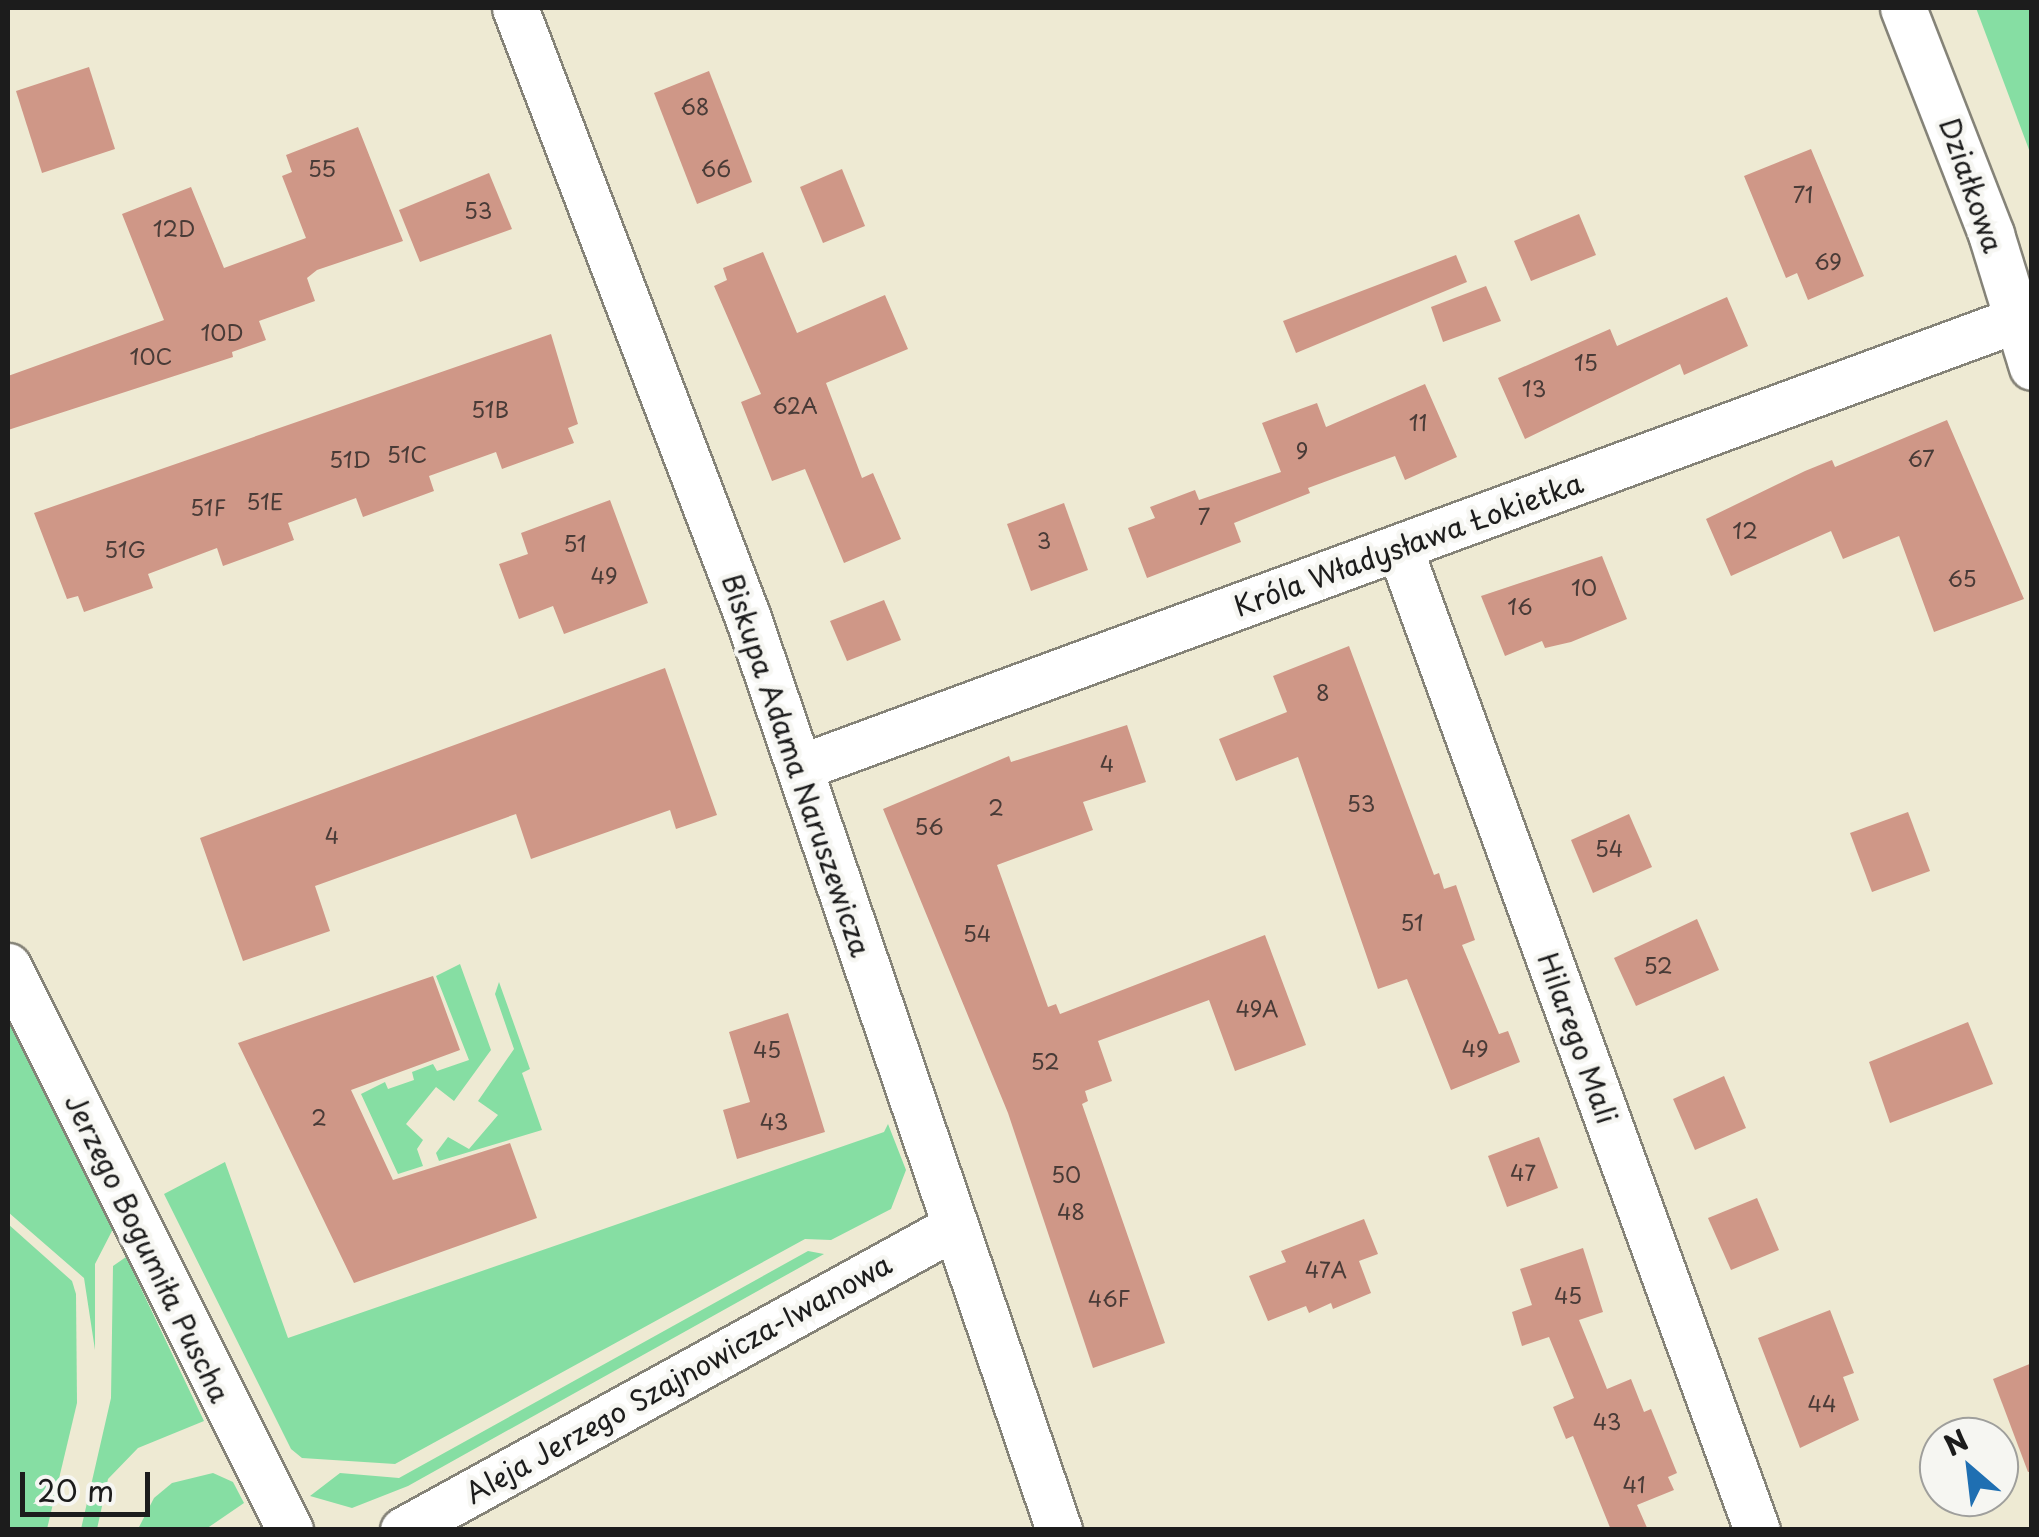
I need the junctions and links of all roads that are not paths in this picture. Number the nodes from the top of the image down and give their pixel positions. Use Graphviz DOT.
graph roads {
  1 [pos="515,8"];
  2 [pos="1903,8"];
  3 [pos="2015,320"];
  4 [pos="2032,366"];
  5 [pos="1398,547"];
  6 [pos="801,767"];
  7 [pos="8,966"];
  8 [pos="954,1227"];
  9 [pos="290,1530"];
  10 [pos="403,1530"];
  11 [pos="1058,1530"];
  12 [pos="1757,1530"];
  1 -- 6 [label="street, Biskupa Adama Naruszewicza"];
  2 -- 3 [label="street, Działkowa"];
  3 -- 4 [label="street, Działkowa"];
  3 -- 5 [label="street, Króla Władysława Łokietka"];
  5 -- 6 [label="street, Króla Władysława Łokietka"];
  5 -- 12 [label="street, Hilarego Mali"];
  6 -- 8 [label="street, Biskupa Adama Naruszewicza"];
  7 -- 9 [label="street, Jerzego Bogumiła Puscha"];
  8 -- 10 [label="street, Aleja Jerzego Szajnowicza-Iwanowa"];
  8 -- 11 [label="street, Biskupa Adama Naruszewicza"];
}
